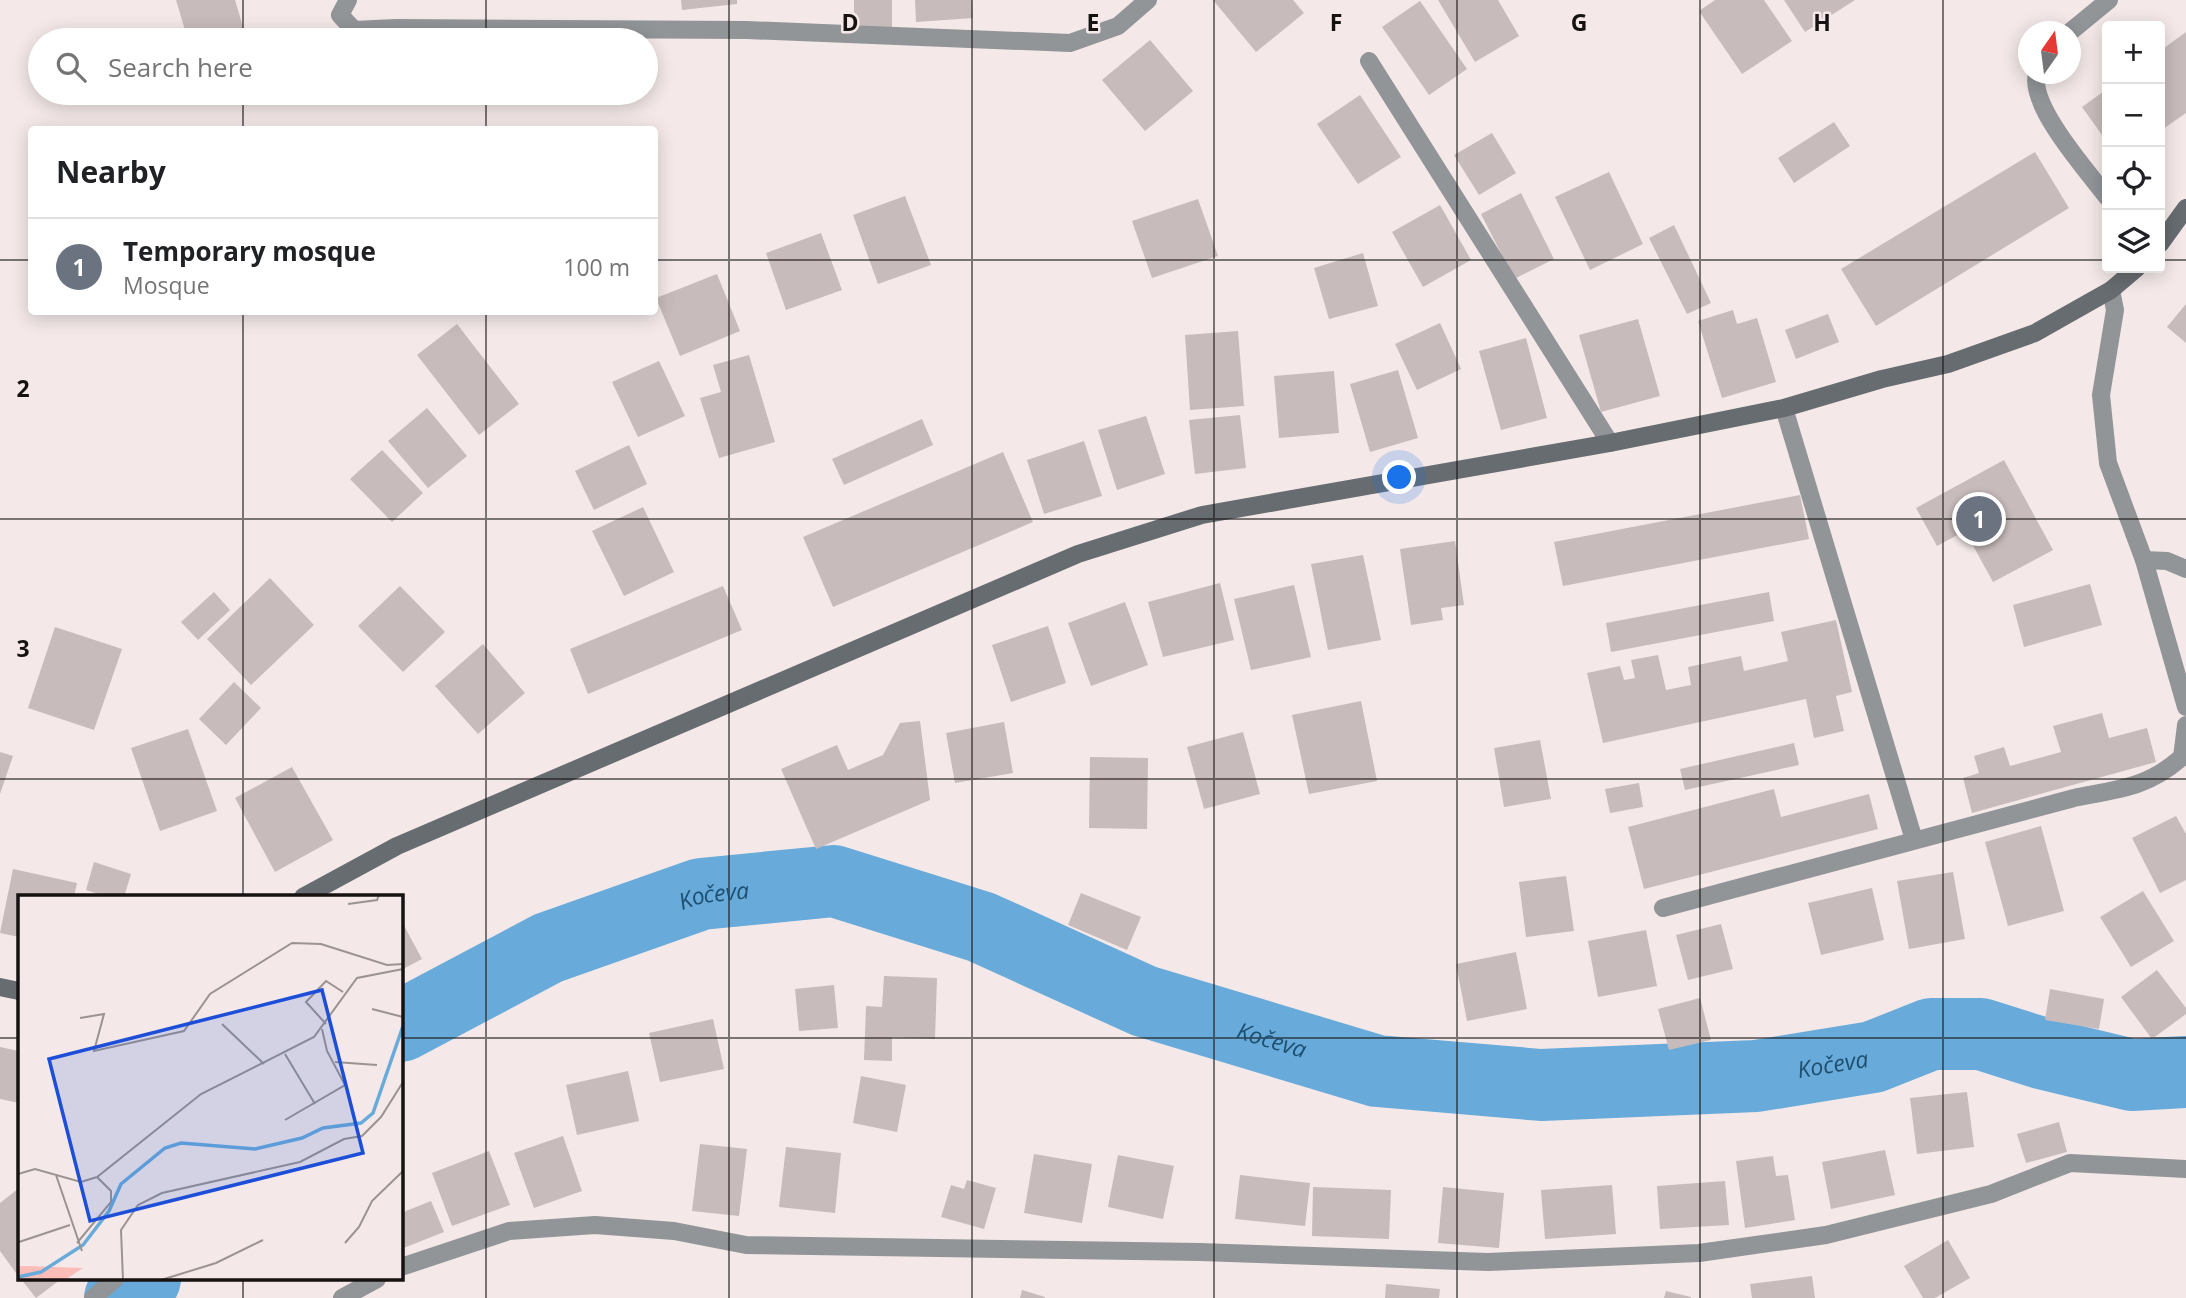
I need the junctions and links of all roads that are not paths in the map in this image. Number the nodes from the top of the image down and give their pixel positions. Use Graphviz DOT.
graph roads {
  1 [pos="348,0"];
  2 [pos="1148,0"];
  3 [pos="2109,0"];
  4 [pos="2081,23"];
  5 [pos="352,28"];
  6 [pos="658,30"];
  7 [pos="1369,61"];
  8 [pos="2036,84"];
  9 [pos="2102,190"];
  10 [pos="2186,208"];
  11 [pos="2165,237"];
  12 [pos="2131,273"];
  13 [pos="2111,290"];
  14 [pos="1784,408"];
  15 [pos="1610,443"];
  16 [pos="2144,560"];
  17 [pos="2186,569"];
  18 [pos="2186,707"];
  19 [pos="2186,725"];
  20 [pos="1914,841"];
  21 [pos="307,895"];
  22 [pos="1663,908"];
  23 [pos="0,986"];
  24 [pos="18,991"];
  25 [pos="2186,1169"];
  26 [pos="402,1267"];
  27 [pos="114,1280"];
  28 [pos="375,1280"];
  29 [pos="93,1298"];
  30 [pos="342,1298"];
  1 -- 5 [label="street"];
  2 -- 6 [label="street"];
  3 -- 4 [label="street"];
  7 -- 15 [label="street"];
  8 -- 9 [label="street"];
  10 -- 11 [label="main road"];
  12 -- 13 [label="main road"];
  13 -- 14 [label="main road"];
  13 -- 16 [label="street"];
  14 -- 15 [label="main road"];
  14 -- 20 [label="street"];
  15 -- 21 [label="main road"];
  16 -- 17 [label="street"];
  16 -- 18 [label="street"];
  19 -- 20 [label="street"];
  20 -- 22 [label="street"];
  23 -- 24 [label="main road"];
  25 -- 26 [label="street"];
  27 -- 29 [label="street"];
  28 -- 30 [label="street"];
}
